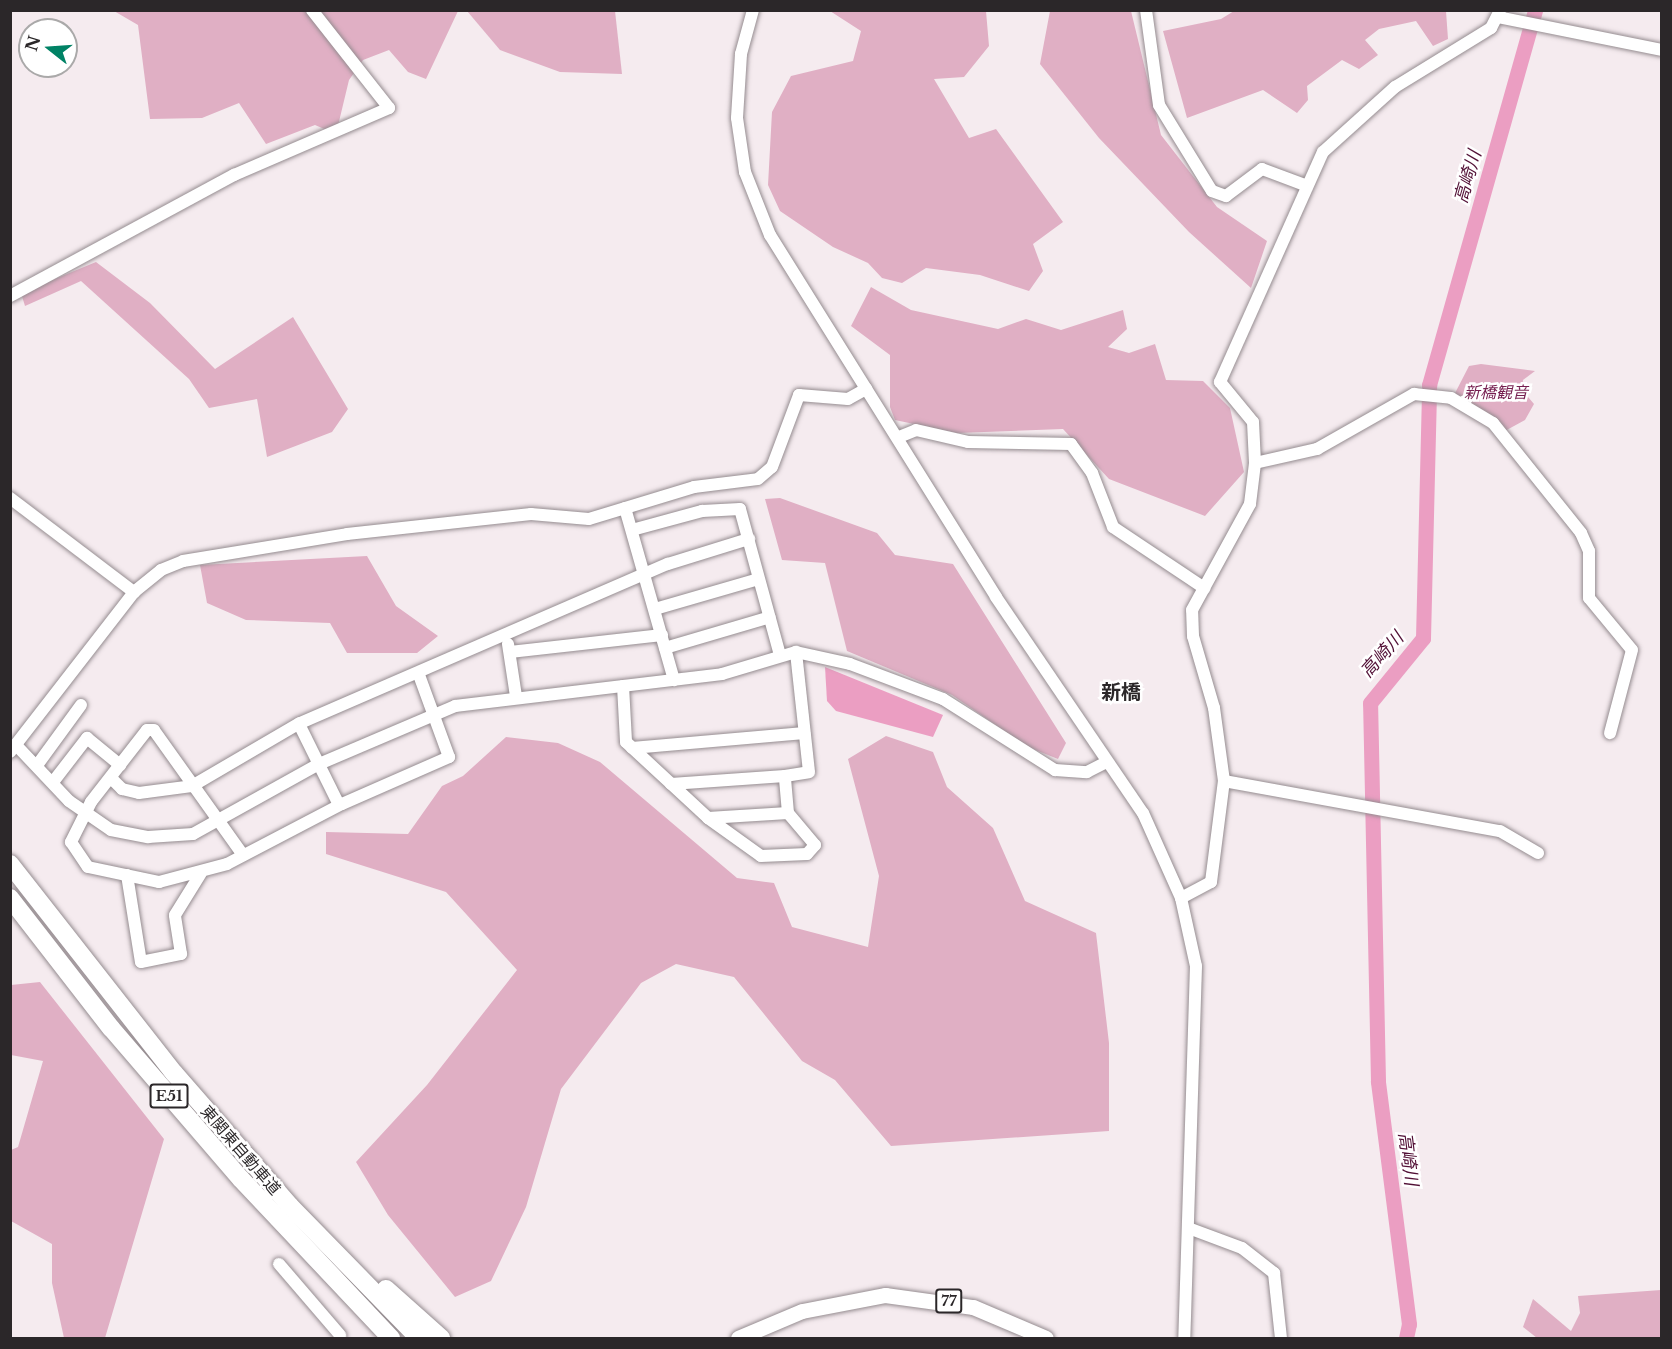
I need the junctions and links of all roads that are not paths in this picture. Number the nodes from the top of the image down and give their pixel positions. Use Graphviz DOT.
graph roads {
  1 [pos="312,10"];
  2 [pos="753,10"];
  3 [pos="1146,10"];
  4 [pos="1499,14"];
  5 [pos="1662,50"];
  6 [pos="1305,185"];
  7 [pos="11,295"];
  8 [pos="866,389"];
  9 [pos="899,437"];
  10 [pos="1255,463"];
  11 [pos="10,498"];
  12 [pos="625,508"];
  13 [pos="632,530"];
  14 [pos="749,539"];
  15 [pos="646,574"];
  16 [pos="758,579"];
  17 [pos="1204,588"];
  18 [pos="134,592"];
  19 [pos="655,609"];
  20 [pos="770,617"];
  21 [pos="507,636"];
  22 [pos="663,641"];
  23 [pos="510,652"];
  24 [pos="796,652"];
  25 [pos="780,655"];
  26 [pos="419,675"];
  27 [pos="674,680"];
  28 [pos="623,686"];
  29 [pos="516,696"];
  30 [pos="81,705"];
  31 [pos="433,714"];
  32 [pos="299,724"];
  33 [pos="804,733"];
  34 [pos="1610,734"];
  35 [pos="632,748"];
  36 [pos="13,749"];
  37 [pos="1107,762"];
  38 [pos="38,765"];
  39 [pos="120,765"];
  40 [pos="317,765"];
  41 [pos="785,776"];
  42 [pos="111,778"];
  43 [pos="1224,781"];
  44 [pos="53,782"];
  45 [pos="671,784"];
  46 [pos="192,786"];
  47 [pos="339,805"];
  48 [pos="85,812"];
  49 [pos="788,813"];
  50 [pos="708,818"];
  51 [pos="219,823"];
  52 [pos="1538,854"];
  53 [pos="243,855"];
  54 [pos="10,864"];
  55 [pos="201,873"];
  56 [pos="127,875"];
  57 [pos="10,898"];
  58 [pos="1181,898"];
  59 [pos="254,1164"];
  60 [pos="1191,1229"];
  61 [pos="279,1264"];
  62 [pos="339,1285"];
  63 [pos="844,1301"];
  64 [pos="340,1335"];
  65 [pos="382,1338"];
  66 [pos="392,1338"];
  67 [pos="418,1338"];
  68 [pos="441,1338"];
  69 [pos="738,1338"];
  70 [pos="1028,1338"];
  71 [pos="1046,1338"];
  72 [pos="1184,1338"];
  73 [pos="1281,1338"];
  1 -- 7 [label="street"];
  2 -- 8 [label="street"];
  3 -- 6 [label="street"];
  4 -- 5 [label="street"];
  4 -- 6 [label="street"];
  6 -- 10 [label="street"];
  8 -- 9 [label="street"];
  8 -- 12 [label="street"];
  9 -- 17 [label="street"];
  9 -- 37 [label="street"];
  10 -- 17 [label="street"];
  10 -- 34 [label="street"];
  11 -- 18 [label="street"];
  12 -- 13 [label="street"];
  12 -- 18 [label="street"];
  13 -- 14 [label="street"];
  13 -- 15 [label="street"];
  14 -- 15 [label="street"];
  14 -- 16 [label="street"];
  15 -- 19 [label="street"];
  15 -- 21 [label="street"];
  16 -- 19 [label="street"];
  16 -- 20 [label="street"];
  17 -- 43 [label="street"];
  18 -- 36 [label="street"];
  19 -- 22 [label="street"];
  20 -- 22 [label="street"];
  20 -- 25 [label="street"];
  21 -- 23 [label="street"];
  21 -- 26 [label="street"];
  22 -- 23 [label="street"];
  22 -- 27 [label="street"];
  23 -- 29 [label="street"];
  24 -- 25 [label="street"];
  24 -- 33 [label="street"];
  24 -- 37 [label="street"];
  25 -- 27 [label="street"];
  26 -- 31 [label="street"];
  26 -- 32 [label="street"];
  27 -- 28 [label="street"];
  28 -- 29 [label="street"];
  28 -- 35 [label="street"];
  29 -- 31 [label="street"];
  30 -- 38 [label="street"];
  31 -- 40 [label="street"];
  31 -- 47 [label="street"];
  32 -- 40 [label="street"];
  32 -- 46 [label="street"];
  33 -- 35 [label="street"];
  33 -- 41 [label="street"];
  35 -- 45 [label="street"];
  36 -- 38 [label="street"];
  37 -- 58 [label="street"];
  38 -- 44 [label="street"];
  39 -- 42 [label="street"];
  39 -- 44 [label="street"];
  39 -- 46 [label="street"];
  40 -- 47 [label="street"];
  40 -- 51 [label="street"];
  41 -- 45 [label="street"];
  41 -- 49 [label="street"];
  42 -- 46 [label="street"];
  42 -- 48 [label="street"];
  43 -- 52 [label="street"];
  43 -- 58 [label="street"];
  44 -- 48 [label="street"];
  45 -- 50 [label="street"];
  46 -- 51 [label="street"];
  47 -- 53 [label="street"];
  48 -- 51 [label="street"];
  48 -- 56 [label="street"];
  49 -- 50 [label="street"];
  49 -- 50 [label="street"];
  51 -- 53 [label="street"];
  53 -- 55 [label="street"];
  54 -- 59 [label="highway, 東関東自動車道 / E51"];
  55 -- 56 [label="street"];
  55 -- 56 [label="street"];
  57 -- 62 [label="highway, 東関東自動車道 / E51"];
  58 -- 60 [label="street"];
  59 -- 67 [label="highway, 東関東自動車道 / E51"];
  59 -- 68 [label="highway"];
  60 -- 72 [label="street"];
  60 -- 73 [label="street"];
  61 -- 64 [label="street"];
  62 -- 65 [label="highway"];
  62 -- 66 [label="highway, 東関東自動車道 / E51"];
  63 -- 69 [label="main road, 77"];
  63 -- 70 [label="main road, 77"];
  63 -- 71 [label="main road, 77"];
}
